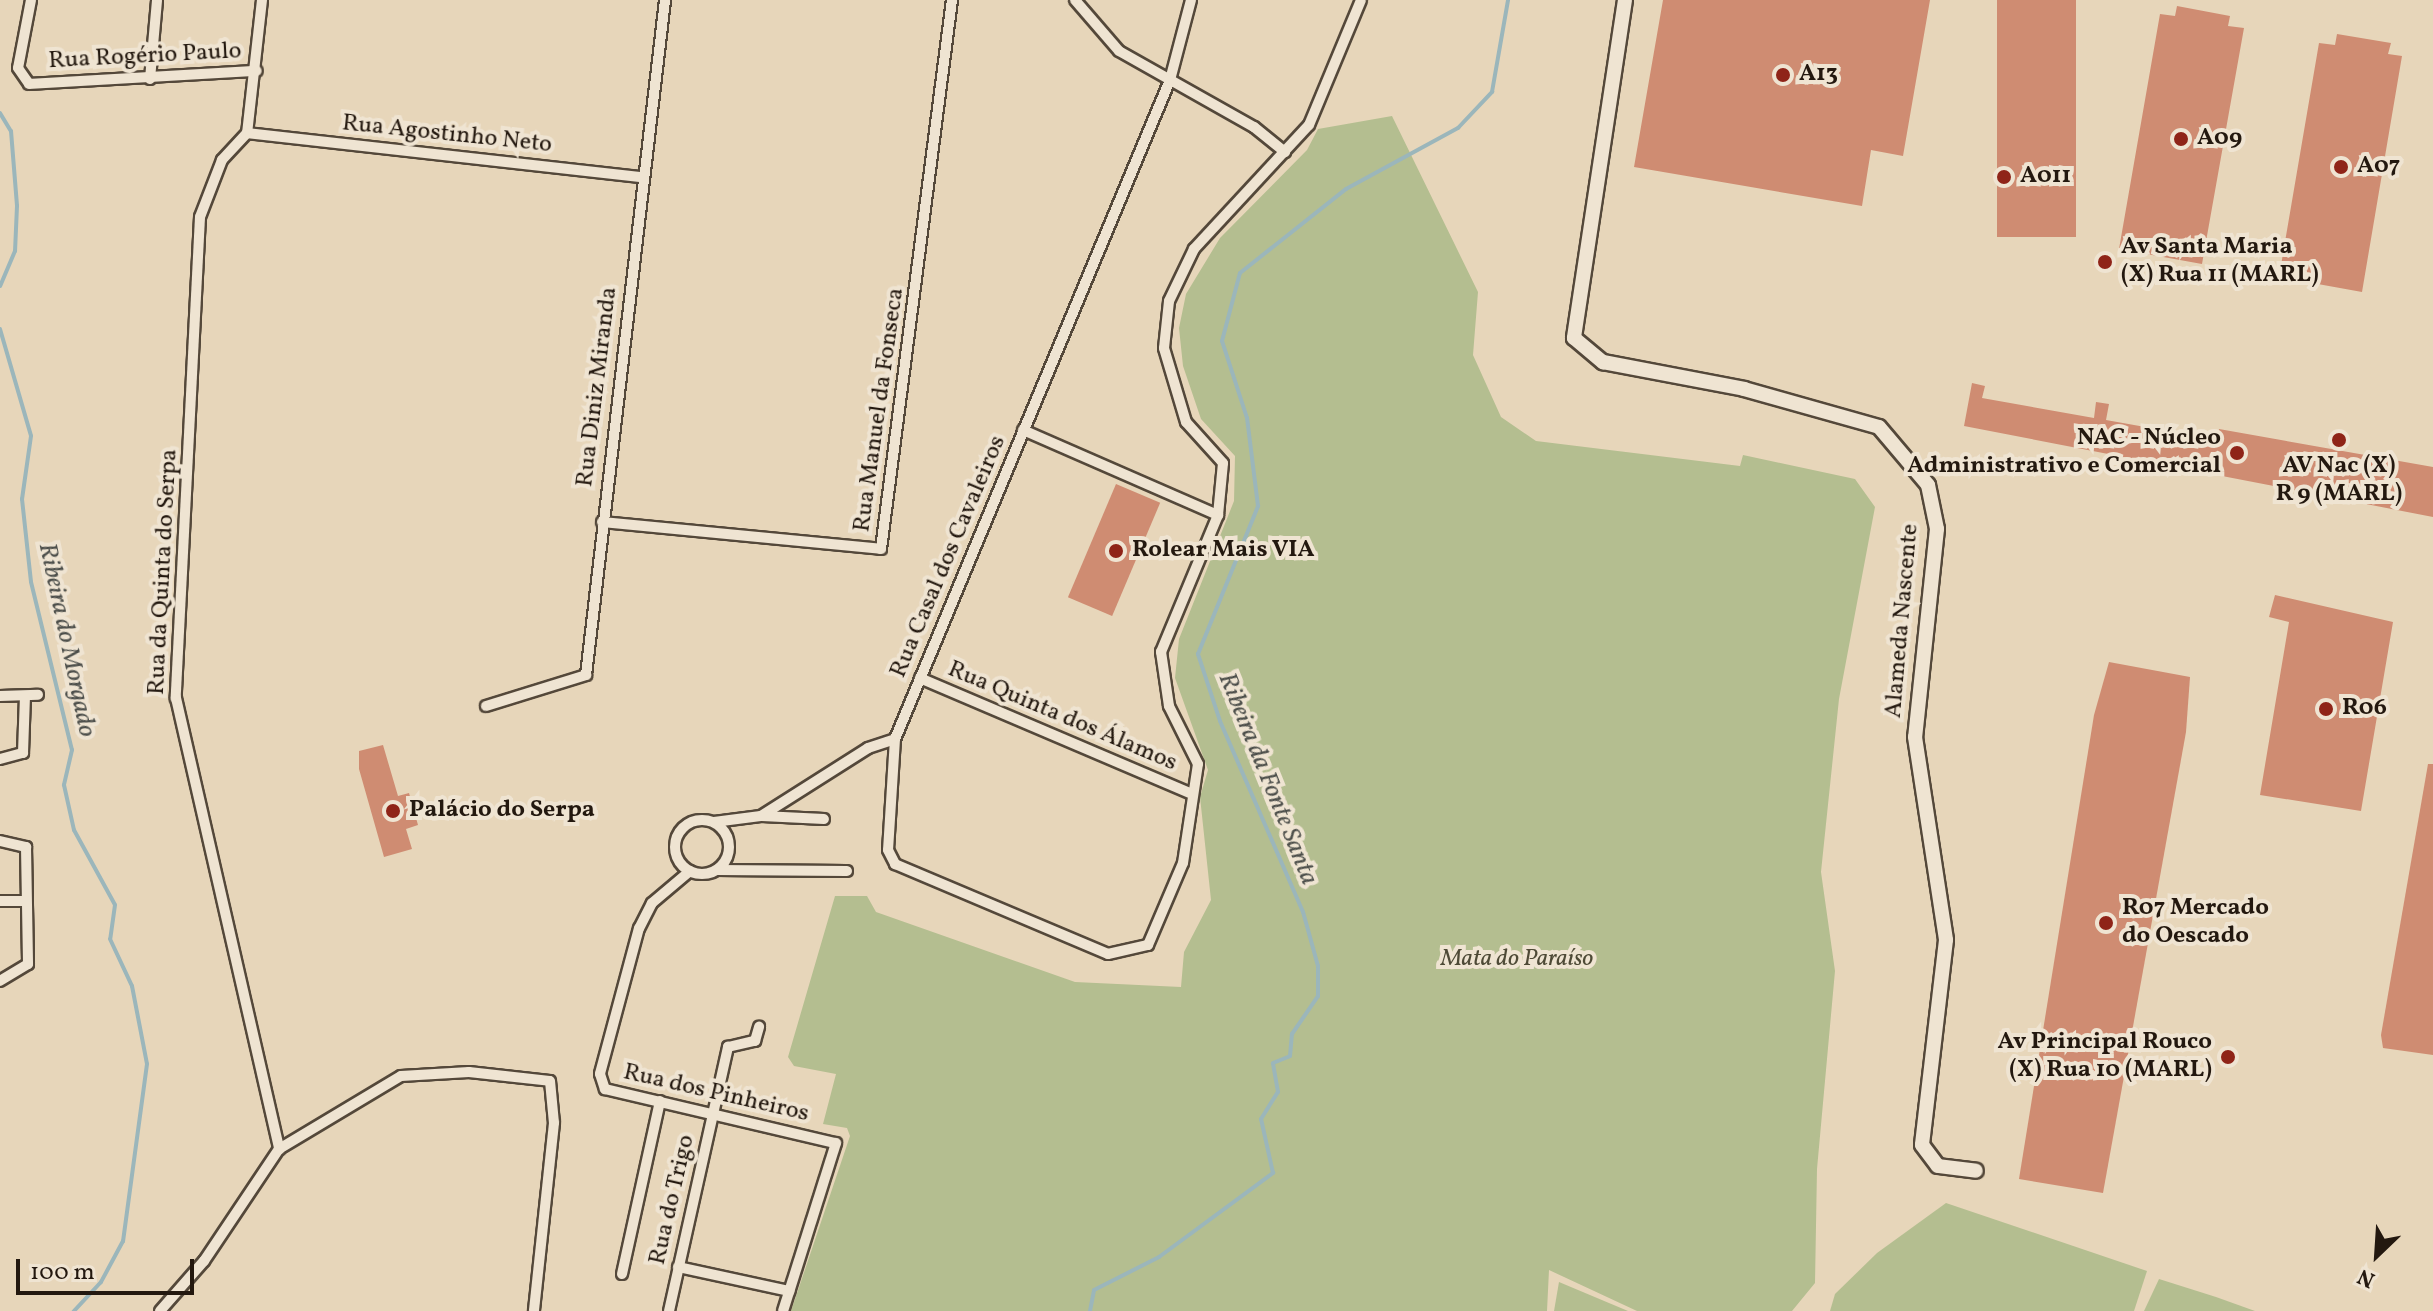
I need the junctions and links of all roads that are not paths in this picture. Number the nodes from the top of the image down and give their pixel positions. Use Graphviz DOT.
graph roads {
  1 [pos="31,0"];
  2 [pos="157,0"];
  3 [pos="262,0"];
  4 [pos="665,0"];
  5 [pos="952,0"];
  6 [pos="1075,0"];
  7 [pos="1191,0"];
  8 [pos="1361,0"];
  9 [pos="1625,0"];
  10 [pos="257,71"];
  11 [pos="150,79"];
  12 [pos="1170,80"];
  13 [pos="247,133"];
  14 [pos="1285,152"];
  15 [pos="642,177"];
  16 [pos="1023,430"];
  17 [pos="1218,515"];
  18 [pos="602,522"];
  19 [pos="920,678"];
  20 [pos="38,695"];
  21 [pos="0,696"];
  22 [pos="25,696"];
  23 [pos="486,706"];
  24 [pos="895,739"];
  25 [pos="0,759"];
  26 [pos="1189,793"];
  27 [pos="761,816"];
  28 [pos="824,819"];
  29 [pos="714,822"];
  30 [pos="0,841"];
  31 [pos="717,870"];
  32 [pos="690,871"];
  33 [pos="847,871"];
  34 [pos="0,901"];
  35 [pos="26,901"];
  36 [pos="0,981"];
  37 [pos="759,1027"];
  38 [pos="660,1101"];
  39 [pos="713,1114"];
  40 [pos="279,1149"];
  41 [pos="1976,1171"];
  42 [pos="678,1267"];
  43 [pos="622,1274"];
  44 [pos="789,1291"];
  45 [pos="160,1311"];
  46 [pos="534,1311"];
  47 [pos="669,1311"];
  48 [pos="783,1311"];
  1 -- 11 [label="street, Rua Rogério Paulo"];
  2 -- 11 [label="street"];
  3 -- 10 [label="street"];
  4 -- 15 [label="street, Rua Diniz Miranda"];
  5 -- 18 [label="street, Rua Manuel da Fonseca"];
  6 -- 12 [label="street"];
  7 -- 12 [label="street, Rua Casal dos Cavaleiros"];
  8 -- 14 [label="street"];
  9 -- 41 [label="street, Alameda Nascente"];
  10 -- 11 [label="street, Rua Rogério Paulo"];
  10 -- 13 [label="street"];
  12 -- 14 [label="street"];
  12 -- 16 [label="street, Rua Casal dos Cavaleiros"];
  13 -- 15 [label="street, Rua Agostinho Neto"];
  13 -- 40 [label="street, Rua da Quinta do Serpa"];
  14 -- 17 [label="street"];
  15 -- 18 [label="street, Rua Diniz Miranda"];
  16 -- 17 [label="street"];
  16 -- 19 [label="street, Rua Casal dos Cavaleiros"];
  17 -- 26 [label="street"];
  18 -- 23 [label="street, Rua Diniz Miranda"];
  19 -- 24 [label="street, Rua Casal dos Cavaleiros"];
  19 -- 26 [label="street, Rua Quinta dos Álamos"];
  20 -- 22 [label="street"];
  21 -- 22 [label="street"];
  22 -- 25 [label="street"];
  24 -- 26 [label="street, Rua Casal dos Cavaleiros"];
  24 -- 27 [label="street"];
  27 -- 28 [label="street"];
  27 -- 29 [label="street"];
  29 -- 31 [label="street"];
  29 -- 32 [label="street"];
  30 -- 35 [label="street"];
  31 -- 32 [label="street"];
  31 -- 33 [label="street"];
  32 -- 38 [label="street, Rua dos Pinheiros"];
  34 -- 35 [label="street"];
  35 -- 36 [label="street"];
  37 -- 39 [label="street, Rua do Trigo"];
  38 -- 39 [label="street, Rua dos Pinheiros"];
  38 -- 43 [label="street"];
  39 -- 42 [label="street, Rua do Trigo"];
  39 -- 44 [label="street, Rua dos Pinheiros"];
  40 -- 45 [label="street"];
  40 -- 46 [label="street"];
  42 -- 44 [label="street"];
  42 -- 47 [label="street, Rua do Trigo"];
  44 -- 48 [label="street, Rua dos Pinheiros"];
}
